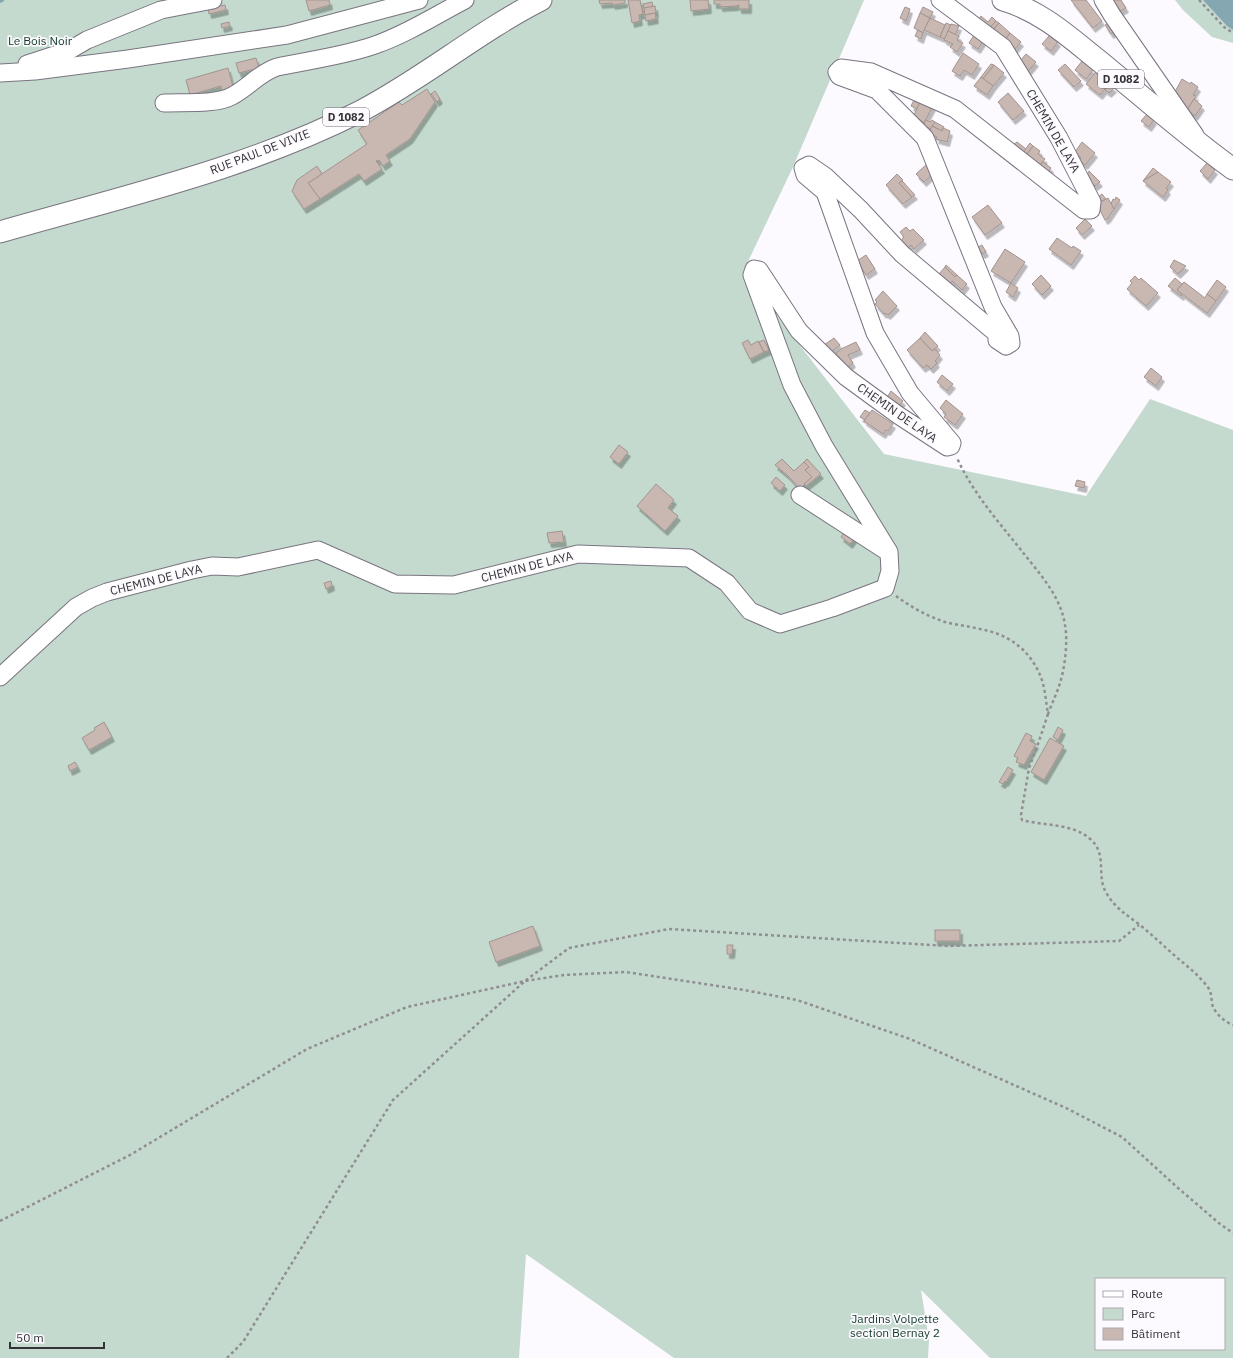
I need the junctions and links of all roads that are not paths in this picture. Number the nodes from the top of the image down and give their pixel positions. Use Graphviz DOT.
graph roads {
  1 [pos="213,0"];
  2 [pos="419,0"];
  3 [pos="465,0"];
  4 [pos="541,0"];
  5 [pos="940,0"];
  6 [pos="1004,0"];
  7 [pos="1103,0"];
  8 [pos="0,72"];
  9 [pos="164,103"];
  10 [pos="1204,148"];
  11 [pos="1233,169"];
  12 [pos="0,232"];
  13 [pos="800,495"];
  14 [pos="889,552"];
  15 [pos="0,677"];
  1 -- 8 [label="street"];
  2 -- 8 [label="street"];
  3 -- 9 [label="street"];
  4 -- 12 [label="main road, RUE PAUL DE VIVIE / D 1082"];
  5 -- 14 [label="street, CHEMIN DE LAYA"];
  6 -- 10 [label="main road, D 1082"];
  7 -- 10 [label="street"];
  10 -- 11 [label="main road, D 1082"];
  13 -- 14 [label="street"];
  14 -- 15 [label="street, CHEMIN DE LAYA"];
}
